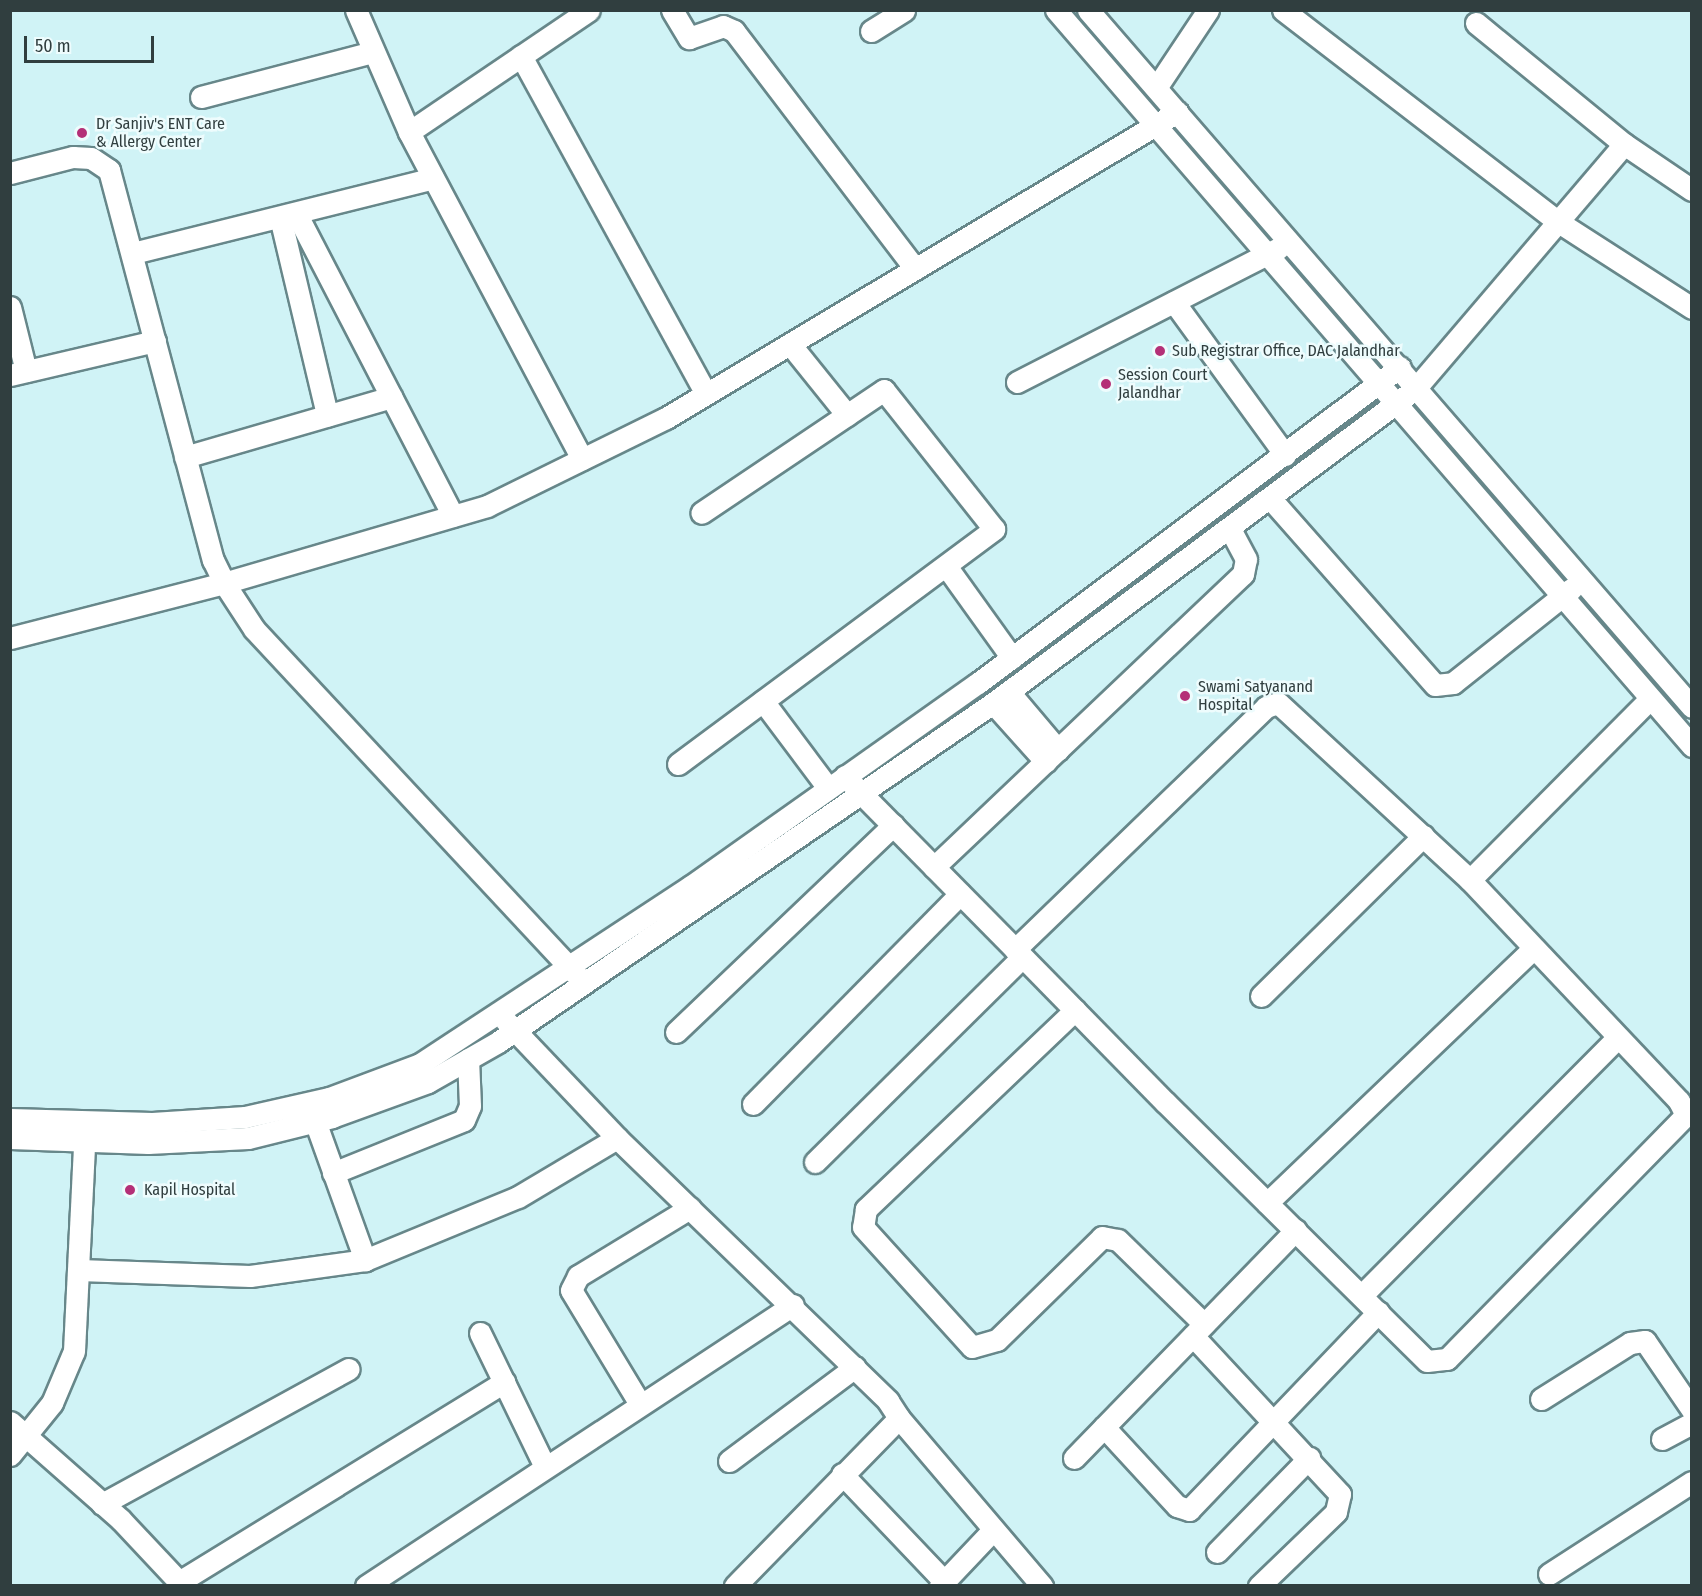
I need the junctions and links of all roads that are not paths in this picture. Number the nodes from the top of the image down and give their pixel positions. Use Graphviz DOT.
graph roads {
  1 [pos="356,10"];
  2 [pos="589,10"];
  3 [pos="672,10"];
  4 [pos="904,10"];
  5 [pos="1056,10"];
  6 [pos="1088,10"];
  7 [pos="1208,10"];
  8 [pos="1283,10"];
  9 [pos="1476,23"];
  10 [pos="871,31"];
  11 [pos="372,52"];
  12 [pos="521,56"];
  13 [pos="1156,88"];
  14 [pos="201,97"];
  15 [pos="1177,112"];
  16 [pos="1155,125"];
  17 [pos="409,132"];
  18 [pos="1624,144"];
  19 [pos="10,173"];
  20 [pos="433,178"];
  21 [pos="1692,190"];
  22 [pos="288,215"];
  23 [pos="1560,223"];
  24 [pos="1290,242"];
  25 [pos="133,253"];
  26 [pos="1267,254"];
  27 [pos="915,269"];
  28 [pos="1174,302"];
  29 [pos="10,307"];
  30 [pos="1692,308"];
  31 [pos="155,341"];
  32 [pos="790,344"];
  33 [pos="1400,367"];
  34 [pos="18,373"];
  35 [pos="1017,382"];
  36 [pos="1378,384"];
  37 [pos="1415,389"];
  38 [pos="706,394"];
  39 [pos="391,397"];
  40 [pos="1395,404"];
  41 [pos="327,415"];
  42 [pos="846,415"];
  43 [pos="1285,455"];
  44 [pos="185,457"];
  45 [pos="582,459"];
  46 [pos="1270,498"];
  47 [pos="701,513"];
  48 [pos="453,516"];
  49 [pos="1230,529"];
  50 [pos="1146,560"];
  51 [pos="946,566"];
  52 [pos="1159,579"];
  53 [pos="1582,580"];
  54 [pos="224,584"];
  55 [pos="1561,597"];
  56 [pos="10,638"];
  57 [pos="1012,658"];
  58 [pos="1001,697"];
  59 [pos="1650,699"];
  60 [pos="1690,700"];
  61 [pos="763,701"];
  62 [pos="1692,746"];
  63 [pos="1052,756"];
  64 [pos="678,764"];
  65 [pos="836,782"];
  66 [pos="862,794"];
  67 [pos="893,825"];
  68 [pos="1423,836"];
  69 [pos="934,867"];
  70 [pos="1470,880"];
  71 [pos="960,894"];
  72 [pos="1532,951"];
  73 [pos="1018,953"];
  74 [pos="569,966"];
  75 [pos="585,983"];
  76 [pos="1261,996"];
  77 [pos="1075,1010"];
  78 [pos="498,1014"];
  79 [pos="515,1030"];
  80 [pos="676,1032"];
  81 [pos="1615,1040"];
  82 [pos="468,1059"];
  83 [pos="753,1104"];
  84 [pos="10,1119"];
  85 [pos="315,1121"];
  86 [pos="85,1131"];
  87 [pos="10,1138"];
  88 [pos="617,1138"];
  89 [pos="815,1162"];
  90 [pos="333,1173"];
  91 [pos="1267,1203"];
  92 [pos="690,1208"];
  93 [pos="1296,1230"];
  94 [pos="365,1260"];
  95 [pos="79,1270"];
  96 [pos="1362,1295"];
  97 [pos="793,1305"];
  98 [pos="1378,1312"];
  99 [pos="1199,1330"];
  100 [pos="480,1333"];
  101 [pos="855,1367"];
  102 [pos="349,1369"];
  103 [pos="504,1382"];
  104 [pos="1541,1399"];
  105 [pos="640,1404"];
  106 [pos="1692,1410"];
  107 [pos="899,1418"];
  108 [pos="10,1422"];
  109 [pos="1275,1422"];
  110 [pos="1692,1423"];
  111 [pos="1104,1427"];
  112 [pos="28,1438"];
  113 [pos="1662,1439"];
  114 [pos="10,1455"];
  115 [pos="1074,1458"];
  116 [pos="1309,1458"];
  117 [pos="729,1461"];
  118 [pos="545,1467"];
  119 [pos="842,1474"];
  120 [pos="1692,1482"];
  121 [pos="102,1504"];
  122 [pos="991,1532"];
  123 [pos="1217,1552"];
  124 [pos="1549,1574"];
  125 [pos="1029,1581"];
  126 [pos="942,1583"];
  127 [pos="181,1584"];
  128 [pos="366,1586"];
  129 [pos="735,1586"];
  130 [pos="1258,1586"];
  1 -- 11 [label="street"];
  2 -- 12 [label="street"];
  3 -- 27 [label="street"];
  4 -- 10 [label="street"];
  5 -- 16 [label="street"];
  6 -- 13 [label="street"];
  7 -- 13 [label="street"];
  8 -- 23 [label="street"];
  9 -- 18 [label="street"];
  11 -- 14 [label="street"];
  11 -- 17 [label="street"];
  12 -- 17 [label="street"];
  12 -- 38 [label="street"];
  13 -- 15 [label="street"];
  15 -- 16 [label="street"];
  15 -- 24 [label="street"];
  16 -- 26 [label="street"];
  16 -- 27 [label="street"];
  17 -- 20 [label="street"];
  18 -- 21 [label="street"];
  18 -- 23 [label="street"];
  19 -- 25 [label="street"];
  20 -- 22 [label="street"];
  20 -- 45 [label="street"];
  22 -- 25 [label="street"];
  22 -- 39 [label="street"];
  22 -- 41 [label="street"];
  23 -- 30 [label="street"];
  23 -- 37 [label="street"];
  24 -- 26 [label="street"];
  24 -- 33 [label="street"];
  25 -- 31 [label="street"];
  26 -- 28 [label="street"];
  26 -- 36 [label="street"];
  27 -- 32 [label="street"];
  28 -- 35 [label="street"];
  28 -- 43 [label="street"];
  29 -- 34 [label="street"];
  31 -- 34 [label="street"];
  31 -- 44 [label="street"];
  32 -- 38 [label="street"];
  32 -- 42 [label="street"];
  33 -- 36 [label="street"];
  33 -- 37 [label="street"];
  36 -- 40 [label="street"];
  36 -- 43 [label="street"];
  37 -- 40 [label="street"];
  37 -- 53 [label="street"];
  38 -- 45 [label="street"];
  39 -- 41 [label="street"];
  39 -- 48 [label="street"];
  40 -- 46 [label="street"];
  40 -- 55 [label="street"];
  41 -- 44 [label="street"];
  42 -- 47 [label="street"];
  42 -- 51 [label="street"];
  43 -- 50 [label="street"];
  44 -- 54 [label="street"];
  45 -- 48 [label="street"];
  46 -- 49 [label="street"];
  46 -- 55 [label="street"];
  48 -- 54 [label="street"];
  49 -- 52 [label="street"];
  49 -- 63 [label="street"];
  50 -- 52 [label="street"];
  50 -- 57 [label="street"];
  51 -- 57 [label="street"];
  51 -- 61 [label="street"];
  52 -- 58 [label="street"];
  53 -- 55 [label="street"];
  53 -- 60 [label="street"];
  54 -- 56 [label="street"];
  54 -- 74 [label="street"];
  55 -- 59 [label="street"];
  57 -- 65 [label="street"];
  58 -- 63 [label="street"];
  58 -- 66 [label="street"];
  59 -- 62 [label="street"];
  59 -- 70 [label="street"];
  61 -- 64 [label="street"];
  61 -- 65 [label="street"];
  63 -- 69 [label="street"];
  65 -- 66 [label="street"];
  65 -- 74 [label="street"];
  66 -- 67 [label="street"];
  66 -- 75 [label="street"];
  67 -- 69 [label="street"];
  67 -- 80 [label="street"];
  68 -- 70 [label="street"];
  68 -- 73 [label="street"];
  68 -- 76 [label="street"];
  69 -- 71 [label="street"];
  70 -- 72 [label="street"];
  71 -- 73 [label="street"];
  71 -- 83 [label="street"];
  72 -- 81 [label="street"];
  72 -- 91 [label="street"];
  73 -- 77 [label="street"];
  73 -- 89 [label="street"];
  74 -- 75 [label="street"];
  74 -- 78 [label="street"];
  75 -- 79 [label="street"];
  77 -- 91 [label="street"];
  77 -- 99 [label="street"];
  78 -- 79 [label="street"];
  78 -- 86 [label="street"];
  79 -- 82 [label="street"];
  79 -- 88 [label="street"];
  81 -- 96 [label="street"];
  81 -- 98 [label="street"];
  82 -- 85 [label="street"];
  82 -- 90 [label="street"];
  84 -- 86 [label="street"];
  85 -- 86 [label="street"];
  85 -- 90 [label="street"];
  86 -- 87 [label="street"];
  86 -- 95 [label="street"];
  88 -- 92 [label="street"];
  88 -- 94 [label="street"];
  90 -- 94 [label="street"];
  91 -- 93 [label="street"];
  92 -- 97 [label="street"];
  92 -- 105 [label="street"];
  93 -- 96 [label="street"];
  93 -- 99 [label="street"];
  94 -- 95 [label="street"];
  95 -- 112 [label="street"];
  96 -- 98 [label="street"];
  97 -- 101 [label="street"];
  97 -- 105 [label="street"];
  98 -- 109 [label="street"];
  99 -- 109 [label="street"];
  99 -- 111 [label="street"];
  100 -- 103 [label="street"];
  101 -- 107 [label="street"];
  101 -- 117 [label="street"];
  102 -- 121 [label="street"];
  103 -- 118 [label="street"];
  103 -- 127 [label="street"];
  104 -- 106 [label="street"];
  105 -- 118 [label="street"];
  107 -- 119 [label="street"];
  107 -- 122 [label="street"];
  108 -- 112 [label="street"];
  109 -- 111 [label="street"];
  109 -- 116 [label="street"];
  110 -- 113 [label="street"];
  111 -- 115 [label="street"];
  112 -- 114 [label="street"];
  112 -- 121 [label="street"];
  116 -- 123 [label="street"];
  116 -- 130 [label="street"];
  118 -- 128 [label="street"];
  119 -- 126 [label="street"];
  119 -- 129 [label="street"];
  120 -- 124 [label="street"];
  121 -- 127 [label="street"];
  122 -- 125 [label="street"];
  122 -- 126 [label="street"];
}
